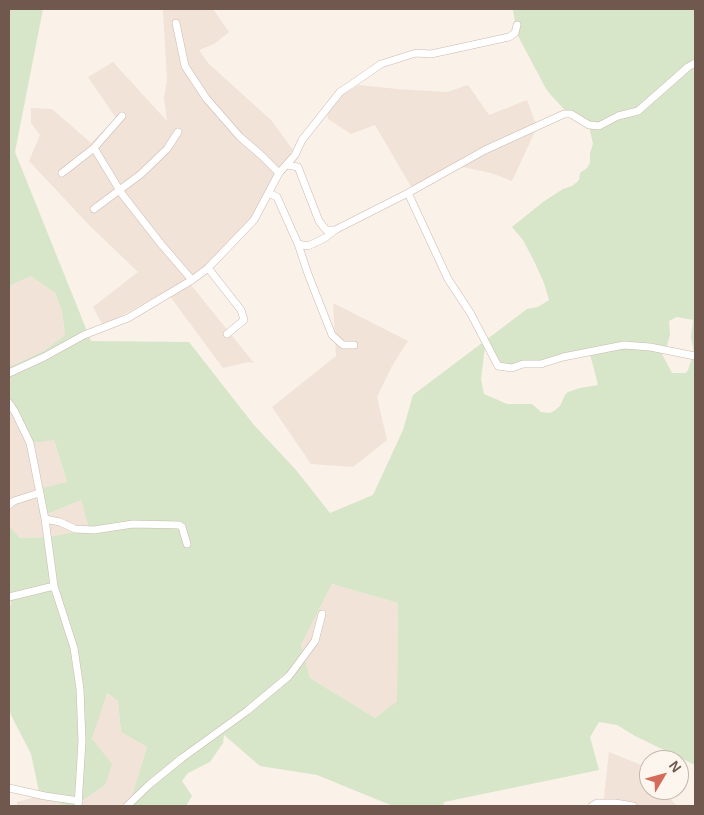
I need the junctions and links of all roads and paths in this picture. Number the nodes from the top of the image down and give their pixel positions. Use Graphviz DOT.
graph roads {
  1 [pos="176,24"];
  2 [pos="517,25"];
  3 [pos="695,63"];
  4 [pos="122,116"];
  5 [pos="178,132"];
  6 [pos="94,148"];
  7 [pos="287,165"];
  8 [pos="62,173"];
  9 [pos="279,174"];
  10 [pos="120,190"];
  11 [pos="269,193"];
  12 [pos="408,193"];
  13 [pos="94,209"];
  14 [pos="334,230"];
  15 [pos="298,244"];
  16 [pos="208,268"];
  17 [pos="192,280"];
  18 [pos="227,334"];
  19 [pos="354,345"];
  20 [pos="695,356"];
  21 [pos="9,373"];
  22 [pos="9,403"];
  23 [pos="39,493"];
  24 [pos="9,505"];
  25 [pos="45,519"];
  26 [pos="187,544"];
  27 [pos="54,586"];
  28 [pos="9,597"];
  29 [pos="322,614"];
  30 [pos="9,788"];
  31 [pos="78,803"];
  32 [pos="127,806"];
  33 [pos="592,806"];
  34 [pos="633,806"];
  1 -- 9 [label="street"];
  2 -- 7 [label="street"];
  3 -- 12 [label="street"];
  4 -- 6 [label="street"];
  5 -- 10 [label="street"];
  6 -- 8 [label="street"];
  6 -- 10 [label="street"];
  7 -- 9 [label="street"];
  7 -- 14 [label="street"];
  9 -- 11 [label="street"];
  10 -- 13 [label="street"];
  10 -- 17 [label="street"];
  11 -- 15 [label="street"];
  11 -- 16 [label="street"];
  12 -- 14 [label="street"];
  12 -- 20 [label="street"];
  14 -- 15 [label="street"];
  15 -- 19 [label="street"];
  16 -- 17 [label="street"];
  16 -- 18 [label="street"];
  17 -- 21 [label="street"];
  22 -- 23 [label="street"];
  23 -- 24 [label="street"];
  23 -- 25 [label="street"];
  25 -- 26 [label="street"];
  25 -- 27 [label="street"];
  27 -- 28 [label="street"];
  27 -- 31 [label="street"];
  29 -- 32 [label="street"];
  30 -- 31 [label="street"];
  33 -- 34 [label="street"];
}
